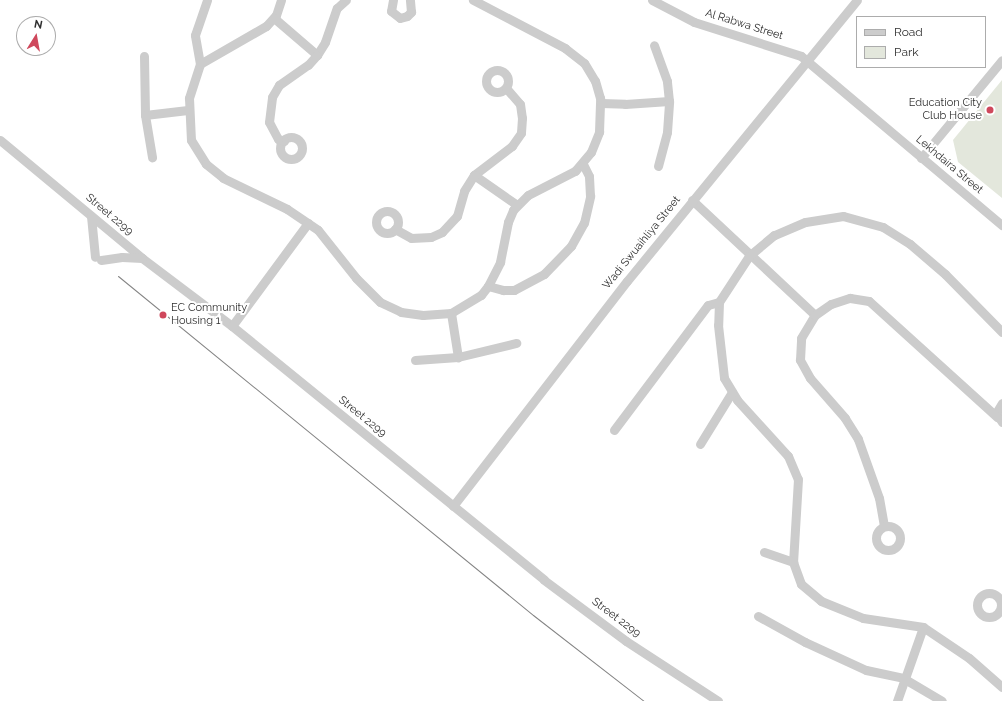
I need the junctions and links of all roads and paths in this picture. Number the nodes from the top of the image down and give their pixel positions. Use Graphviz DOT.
graph roads {
  1 [pos="207,0"];
  2 [pos="281,0"];
  3 [pos="346,0"];
  4 [pos="393,0"];
  5 [pos="410,0"];
  6 [pos="473,0"];
  7 [pos="652,0"];
  8 [pos="857,0"];
  9 [pos="488,4"];
  10 [pos="274,18"];
  11 [pos="654,45"];
  12 [pos="317,55"];
  13 [pos="144,56"];
  14 [pos="1002,60"];
  15 [pos="808,61"];
  16 [pos="200,64"];
  17 [pos="506,88"];
  18 [pos="669,101"];
  19 [pos="601,103"];
  20 [pos="188,110"];
  21 [pos="145,115"];
  22 [pos="0,140"];
  23 [pos="284,141"];
  24 [pos="152,157"];
  25 [pos="921,158"];
  26 [pos="583,164"];
  27 [pos="658,166"];
  28 [pos="474,175"];
  29 [pos="692,200"];
  30 [pos="517,206"];
  31 [pos="91,216"];
  32 [pos="308,223"];
  33 [pos="1002,225"];
  34 [pos="395,229"];
  35 [pos="749,256"];
  36 [pos="142,258"];
  37 [pos="488,286"];
  38 [pos="719,302"];
  39 [pos="451,313"];
  40 [pos="815,315"];
  41 [pos="232,326"];
  42 [pos="1002,332"];
  43 [pos="516,343"];
  44 [pos="458,357"];
  45 [pos="416,360"];
  46 [pos="732,392"];
  47 [pos="1000,404"];
  48 [pos="983,405"];
  49 [pos="1000,420"];
  50 [pos="614,430"];
  51 [pos="700,444"];
  52 [pos="453,506"];
  53 [pos="884,526"];
  54 [pos="764,552"];
  55 [pos="792,562"];
  56 [pos="758,616"];
  57 [pos="923,627"];
  58 [pos="903,678"];
  59 [pos="1002,687"];
  60 [pos="718,701"];
  61 [pos="897,701"];
  62 [pos="942,701"];
  1 -- 16 [label="street"];
  2 -- 10 [label="street"];
  3 -- 12 [label="street"];
  4 -- 5 [label="street"];
  6 -- 9 [label="street"];
  7 -- 15 [label="street, Al Rabwa Street"];
  8 -- 15 [label="street, Wadi Swuaihliya Street"];
  9 -- 19 [label="street"];
  10 -- 12 [label="street"];
  10 -- 16 [label="street"];
  11 -- 18 [label="street"];
  12 -- 23 [label="street"];
  13 -- 21 [label="street"];
  14 -- 25 [label="street"];
  15 -- 25 [label="street, Lekhdaira Street"];
  15 -- 29 [label="street, Wadi Swuaihliya Street"];
  16 -- 20 [label="street"];
  17 -- 28 [label="street"];
  18 -- 19 [label="street"];
  18 -- 27 [label="street"];
  19 -- 26 [label="street"];
  20 -- 21 [label="street"];
  20 -- 32 [label="street"];
  21 -- 24 [label="street"];
  22 -- 31 [label="street, Street 2299"];
  25 -- 33 [label="street, Lekhdaira Street"];
  26 -- 30 [label="street"];
  26 -- 37 [label="street"];
  28 -- 30 [label="street"];
  28 -- 34 [label="street"];
  29 -- 35 [label="street"];
  29 -- 52 [label="street, Wadi Swuaihliya Street"];
  30 -- 37 [label="street"];
  31 -- 36 [label="street, Street 2299"];
  31 -- 36 [label="street"];
  32 -- 39 [label="street"];
  32 -- 41 [label="street"];
  35 -- 38 [label="street"];
  35 -- 40 [label="street"];
  35 -- 42 [label="street"];
  36 -- 41 [label="street, Street 2299"];
  37 -- 39 [label="street"];
  38 -- 46 [label="street"];
  38 -- 50 [label="street"];
  39 -- 44 [label="street"];
  40 -- 48 [label="street"];
  40 -- 53 [label="street"];
  41 -- 52 [label="street, Street 2299"];
  43 -- 44 [label="street"];
  44 -- 45 [label="street"];
  46 -- 51 [label="street"];
  46 -- 55 [label="street"];
  47 -- 48 [label="street"];
  47 -- 49 [label="street"];
  48 -- 49 [label="street"];
  52 -- 60 [label="street, Street 2299"];
  54 -- 55 [label="street"];
  55 -- 57 [label="street"];
  56 -- 58 [label="street"];
  57 -- 58 [label="street"];
  57 -- 59 [label="street"];
  58 -- 61 [label="street"];
  58 -- 62 [label="street"];
}
